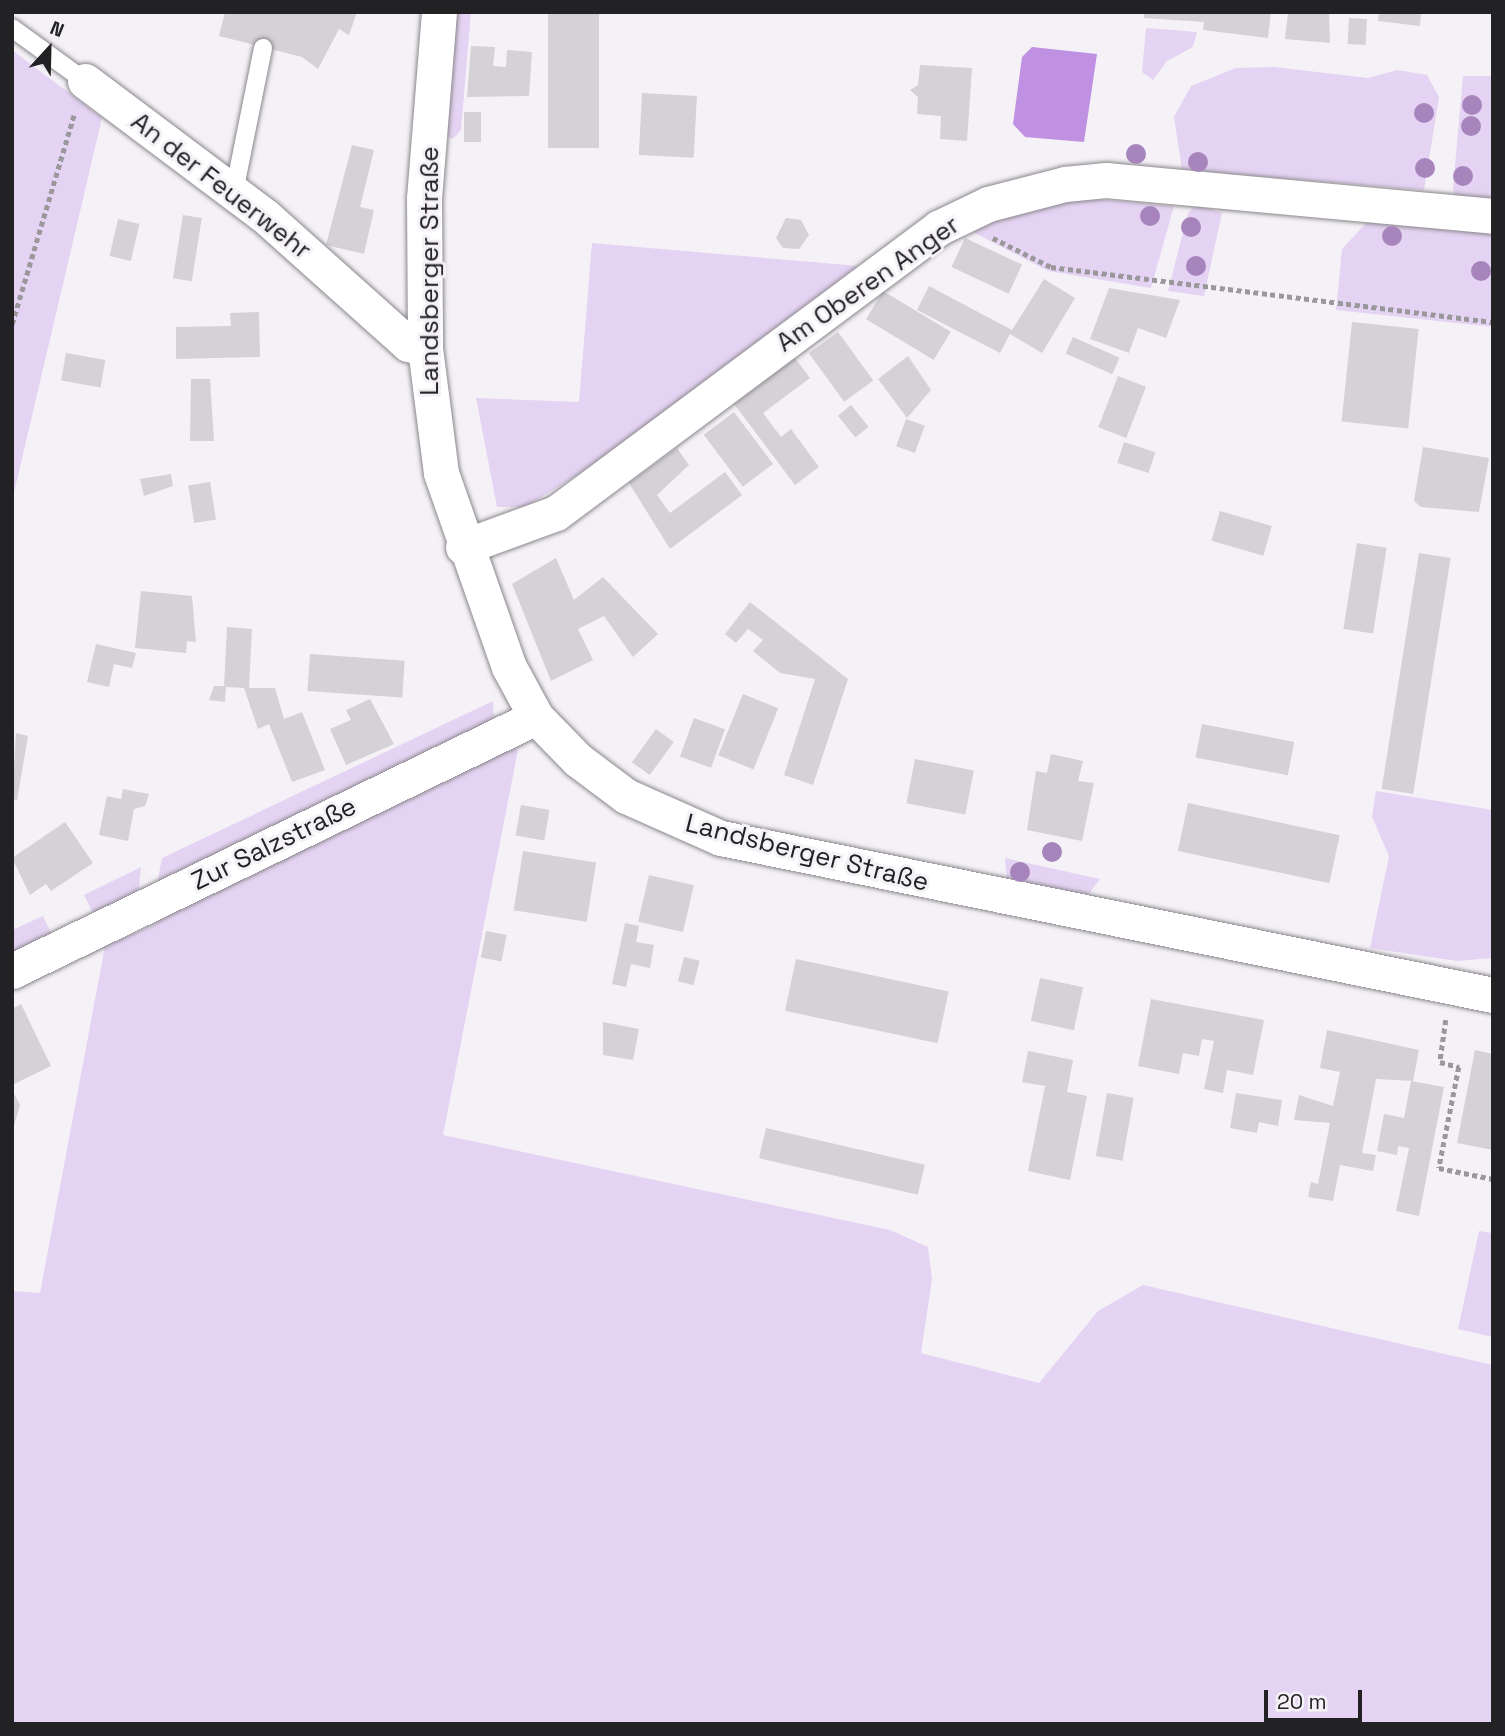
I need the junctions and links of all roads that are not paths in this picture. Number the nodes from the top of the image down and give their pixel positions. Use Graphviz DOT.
graph roads {
  1 [pos="439,12"];
  2 [pos="12,28"];
  3 [pos="263,48"];
  4 [pos="85,81"];
  5 [pos="234,192"];
  6 [pos="1493,216"];
  7 [pos="425,348"];
  8 [pos="463,547"];
  9 [pos="536,717"];
  10 [pos="12,971"];
  11 [pos="1493,995"];
  1 -- 7 [label="street, Landsberger Straße"];
  2 -- 4 [label="lane, An der Feuerwehr"];
  3 -- 5 [label="lane"];
  4 -- 5 [label="street, An der Feuerwehr"];
  5 -- 7 [label="street, An der Feuerwehr"];
  6 -- 8 [label="street, Am Oberen Anger"];
  7 -- 8 [label="street, Landsberger Straße"];
  8 -- 9 [label="street, Landsberger Straße"];
  9 -- 10 [label="street, Zur Salzstraße"];
  9 -- 11 [label="street, Landsberger Straße"];
}
